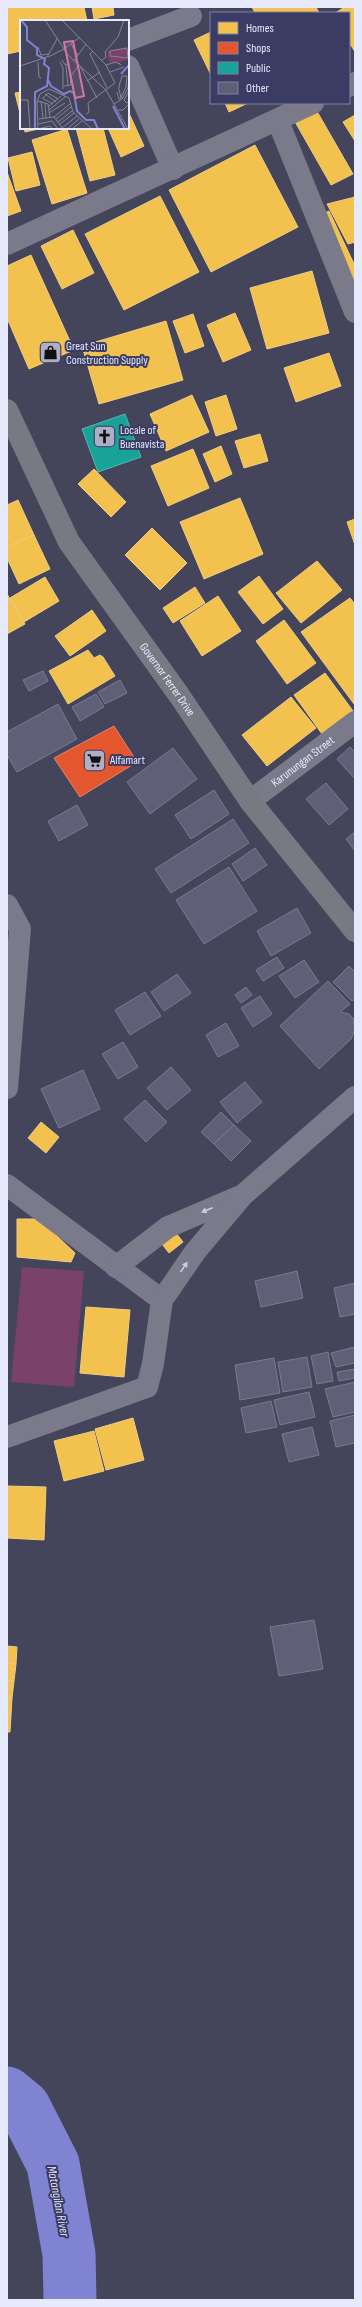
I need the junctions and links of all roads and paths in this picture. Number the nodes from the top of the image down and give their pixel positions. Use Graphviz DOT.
graph roads {
  1 [pos="191,16"];
  2 [pos="129,40"];
  3 [pos="129,68"];
  4 [pos="312,104"];
  5 [pos="278,120"];
  6 [pos="173,169"];
  7 [pos="7,244"];
  8 [pos="355,312"];
  9 [pos="7,410"];
  10 [pos="355,722"];
  11 [pos="250,801"];
  12 [pos="7,905"];
  13 [pos="355,931"];
  14 [pos="7,1088"];
  15 [pos="355,1097"];
  16 [pos="7,1184"];
  17 [pos="243,1195"];
  18 [pos="116,1267"];
  19 [pos="162,1300"];
  20 [pos="7,1437"];
  1 -- 2 [label="street"];
  3 -- 6 [label="street"];
  4 -- 5 [label="street"];
  5 -- 6 [label="street"];
  5 -- 8 [label="street"];
  6 -- 7 [label="street"];
  9 -- 11 [label="main road, Governor Ferrer Drive"];
  10 -- 11 [label="street, Karunungan Street"];
  11 -- 13 [label="main road, Governor Ferrer Drive"];
  12 -- 14 [label="street"];
  15 -- 17 [label="street"];
  16 -- 18 [label="street"];
  17 -- 18 [label="street, one-way"];
  19 -- 17 [label="street, one-way"];
  18 -- 19 [label="street"];
  19 -- 20 [label="street"];
}
